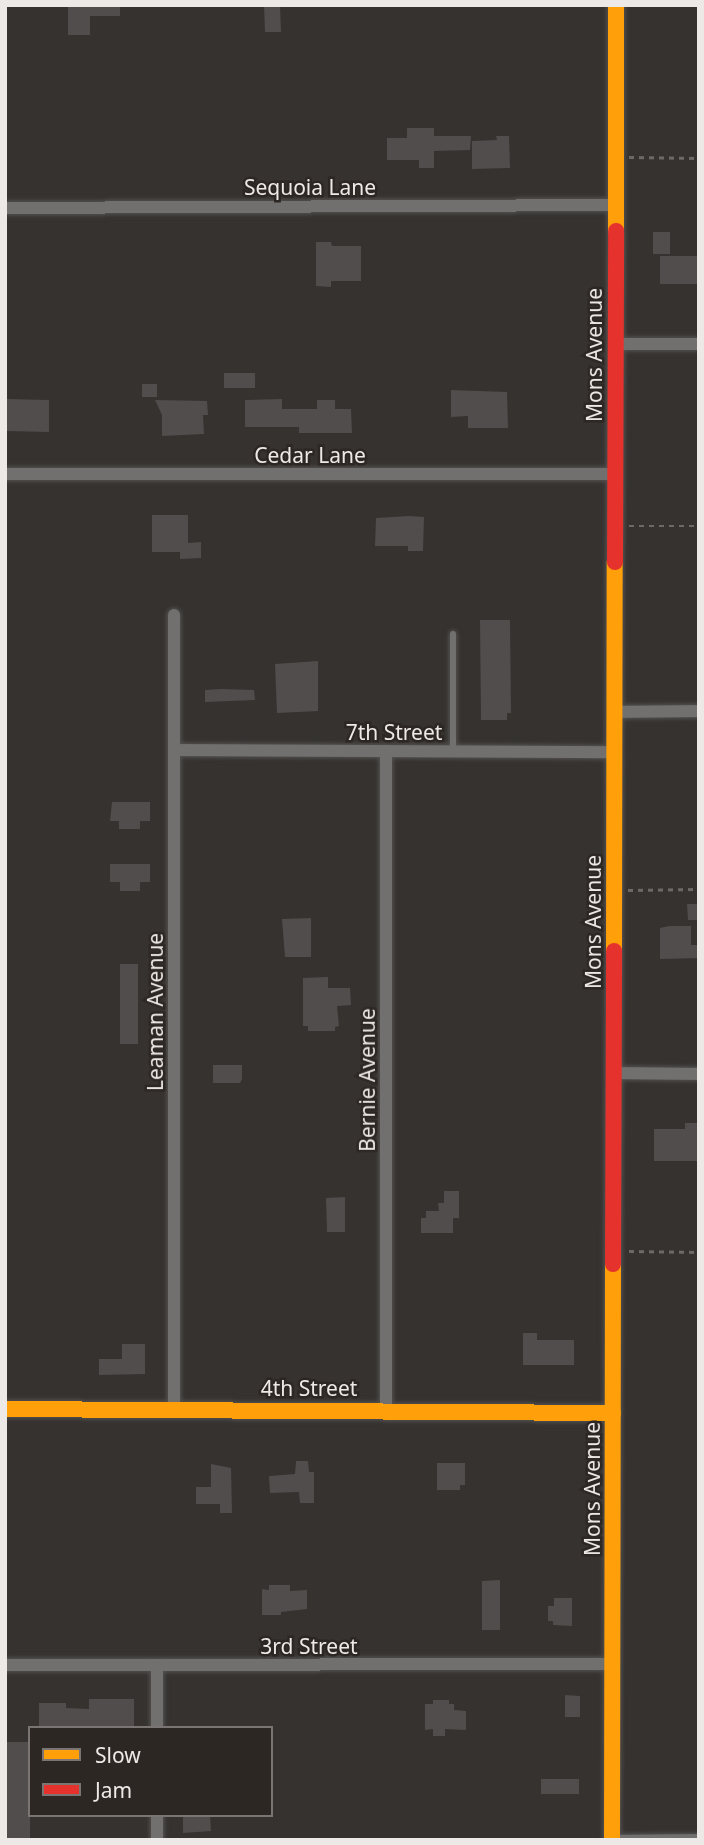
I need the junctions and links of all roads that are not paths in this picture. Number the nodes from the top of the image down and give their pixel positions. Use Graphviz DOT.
graph roads {
  1 [pos="616,5"];
  2 [pos="616,205"];
  3 [pos="5,208"];
  4 [pos="615,344"];
  5 [pos="699,344"];
  6 [pos="5,474"];
  7 [pos="615,474"];
  8 [pos="174,615"];
  9 [pos="453,634"];
  10 [pos="699,711"];
  11 [pos="615,712"];
  12 [pos="174,750"];
  13 [pos="386,751"];
  14 [pos="453,751"];
  15 [pos="615,752"];
  16 [pos="614,1073"];
  17 [pos="699,1074"];
  18 [pos="5,1409"];
  19 [pos="174,1409"];
  20 [pos="386,1410"];
  21 [pos="613,1413"];
  22 [pos="612,1664"];
  23 [pos="5,1665"];
  24 [pos="157,1666"];
  25 [pos="157,1726"];
  26 [pos="157,1817"];
  27 [pos="699,1837"];
  28 [pos="680,1838"];
  29 [pos="612,1839"];
  30 [pos="157,1840"];
  1 -- 2 [label="street, Mons Avenue"];
  2 -- 3 [label="street, Sequoia Lane"];
  2 -- 4 [label="street, Mons Avenue"];
  4 -- 5 [label="street"];
  4 -- 7 [label="street, Mons Avenue"];
  6 -- 7 [label="street, Cedar Lane"];
  7 -- 11 [label="street, Mons Avenue"];
  8 -- 12 [label="street, Leaman Avenue"];
  9 -- 14 [label="lane"];
  10 -- 11 [label="street"];
  11 -- 15 [label="street, Mons Avenue"];
  12 -- 13 [label="street, 7th Street"];
  12 -- 19 [label="street, Leaman Avenue"];
  13 -- 14 [label="street, 7th Street"];
  13 -- 20 [label="street, Bernie Avenue"];
  14 -- 15 [label="street, 7th Street"];
  15 -- 16 [label="street, Mons Avenue"];
  16 -- 17 [label="street"];
  16 -- 21 [label="street, Mons Avenue"];
  18 -- 19 [label="street, 4th Street"];
  19 -- 20 [label="street, 4th Street"];
  20 -- 21 [label="street, 4th Street"];
  21 -- 22 [label="street, Mons Avenue"];
  22 -- 24 [label="street, 3rd Street"];
  22 -- 29 [label="street, Mons Avenue"];
  23 -- 24 [label="street, 3rd Street"];
  24 -- 25 [label="street"];
  26 -- 30 [label="street"];
  27 -- 28 [label="lane"];
  28 -- 29 [label="lane"];
}
